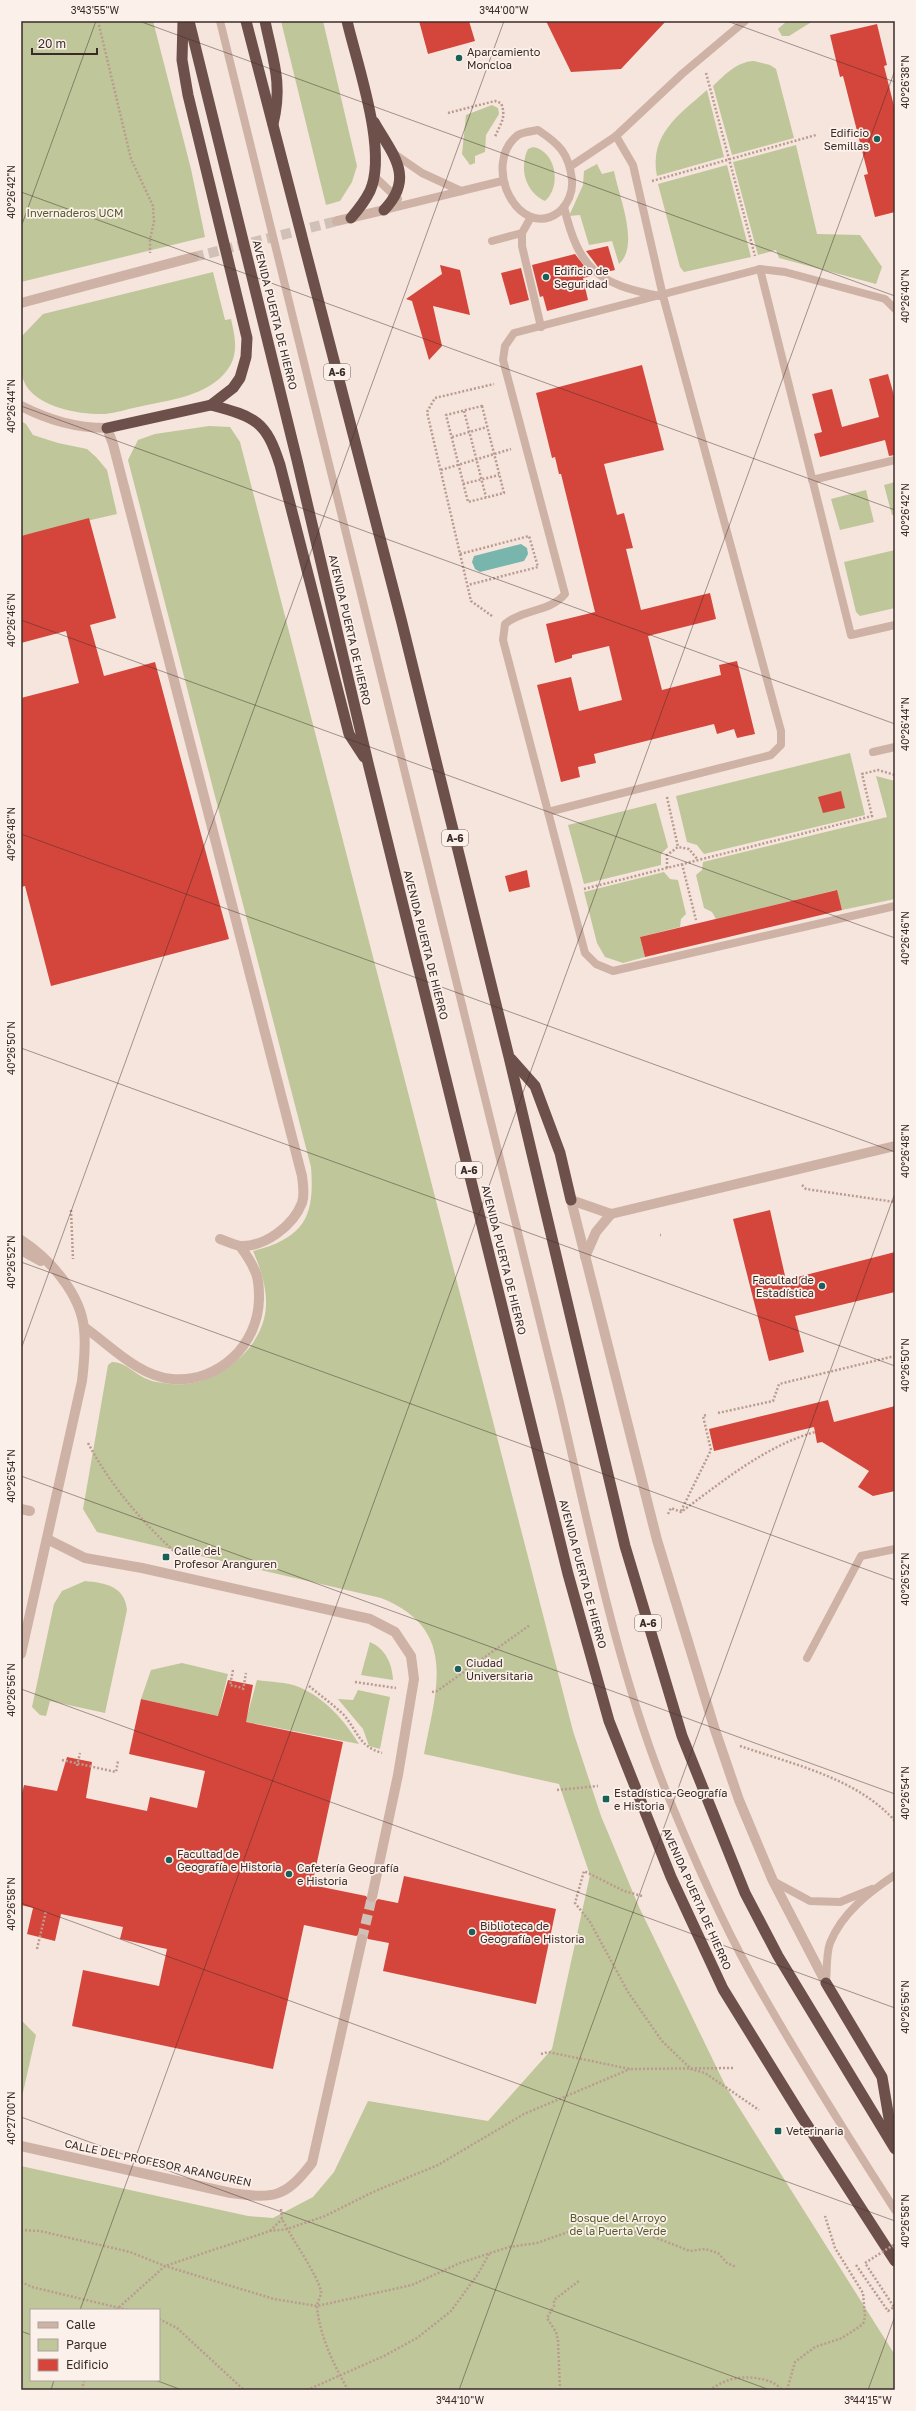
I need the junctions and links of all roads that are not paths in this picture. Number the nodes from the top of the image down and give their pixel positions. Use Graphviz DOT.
graph roads {
  1 [pos="183,21"];
  2 [pos="189,21"];
  3 [pos="220,21"];
  4 [pos="246,21"];
  5 [pos="265,21"];
  6 [pos="347,21"];
  7 [pos="740,23"];
  8 [pos="371,118"];
  9 [pos="273,125"];
  10 [pos="616,136"];
  11 [pos="393,153"];
  12 [pos="570,166"];
  13 [pos="374,176"];
  14 [pos="502,181"];
  15 [pos="460,191"];
  16 [pos="396,197"];
  17 [pos="406,204"];
  18 [pos="564,207"];
  19 [pos="384,210"];
  20 [pos="531,217"];
  21 [pos="351,218"];
  22 [pos="337,221"];
  23 [pos="522,234"];
  24 [pos="492,241"];
  25 [pos="194,257"];
  26 [pos="760,269"];
  27 [pos="663,296"];
  28 [pos="895,297"];
  29 [pos="885,299"];
  30 [pos="21,303"];
  31 [pos="895,309"];
  32 [pos="541,327"];
  33 [pos="21,400"];
  34 [pos="212,405"];
  35 [pos="21,406"];
  36 [pos="31,411"];
  37 [pos="107,428"];
  38 [pos="895,460"];
  39 [pos="812,480"];
  40 [pos="895,624"];
  41 [pos="895,747"];
  42 [pos="873,752"];
  43 [pos="368,763"];
  44 [pos="548,812"];
  45 [pos="895,906"];
  46 [pos="509,1057"];
  47 [pos="895,1146"];
  48 [pos="571,1200"];
  49 [pos="611,1214"];
  50 [pos="220,1238"];
  51 [pos="21,1240"];
  52 [pos="240,1246"];
  53 [pos="21,1250"];
  54 [pos="585,1257"];
  55 [pos="55,1268"];
  56 [pos="84,1327"];
  57 [pos="47,1539"];
  58 [pos="895,1549"];
  59 [pos="21,1654"];
  60 [pos="807,1658"];
  61 [pos="895,1875"];
  62 [pos="773,1881"];
  63 [pos="878,1886"];
  64 [pos="372,1897"];
  65 [pos="362,1939"];
  66 [pos="826,1984"];
  67 [pos="21,2146"];
  68 [pos="895,2149"];
  69 [pos="895,2210"];
  70 [pos="895,2261"];
  1 -- 34 [label="highway"];
  2 -- 43 [label="highway, AVENIDA PUERTA DE HIERRO / A-6"];
  3 -- 69 [label="lane"];
  4 -- 9 [label="highway, A-6"];
  5 -- 9 [label="highway"];
  6 -- 8 [label="highway"];
  7 -- 10 [label="lane"];
  8 -- 11 [label="highway"];
  8 -- 13 [label="highway"];
  9 -- 46 [label="highway, A-6"];
  10 -- 12 [label="lane"];
  10 -- 27 [label="lane"];
  11 -- 15 [label="lane"];
  11 -- 16 [label="highway"];
  12 -- 14 [label="lane"];
  12 -- 18 [label="lane"];
  13 -- 16 [label="lane"];
  13 -- 21 [label="highway"];
  14 -- 15 [label="lane"];
  14 -- 20 [label="lane"];
  15 -- 17 [label="lane"];
  16 -- 17 [label="lane"];
  16 -- 19 [label="highway"];
  17 -- 19 [label="lane"];
  18 -- 20 [label="lane"];
  18 -- 27 [label="lane"];
  19 -- 21 [label="street"];
  20 -- 23 [label="lane"];
  21 -- 22 [label="street"];
  23 -- 24 [label="lane"];
  23 -- 32 [label="lane"];
  25 -- 30 [label="street"];
  26 -- 27 [label="lane"];
  26 -- 29 [label="lane"];
  26 -- 39 [label="lane"];
  27 -- 32 [label="lane"];
  27 -- 44 [label="lane"];
  28 -- 29 [label="lane"];
  29 -- 31 [label="lane"];
  32 -- 44 [label="lane"];
  33 -- 36 [label="street"];
  34 -- 37 [label="highway"];
  34 -- 43 [label="highway"];
  35 -- 36 [label="street"];
  36 -- 37 [label="street"];
  37 -- 52 [label="street"];
  38 -- 39 [label="lane"];
  39 -- 40 [label="lane"];
  41 -- 42 [label="lane"];
  43 -- 70 [label="highway, AVENIDA PUERTA DE HIERRO / A-6"];
  44 -- 45 [label="lane"];
  46 -- 48 [label="highway"];
  46 -- 68 [label="highway, A-6"];
  47 -- 49 [label="street"];
  48 -- 49 [label="street"];
  48 -- 54 [label="street"];
  49 -- 54 [label="street"];
  50 -- 52 [label="street"];
  51 -- 55 [label="street"];
  52 -- 56 [label="street"];
  53 -- 55 [label="street"];
  54 -- 62 [label="street"];
  55 -- 56 [label="street"];
  56 -- 57 [label="street"];
  57 -- 59 [label="street"];
  57 -- 64 [label="street"];
  58 -- 60 [label="lane"];
  61 -- 63 [label="lane"];
  62 -- 63 [label="lane"];
  62 -- 66 [label="street"];
  63 -- 66 [label="lane"];
  65 -- 67 [label="street, CALLE DEL PROFESOR ARANGUREN"];
  66 -- 68 [label="highway"];
}
